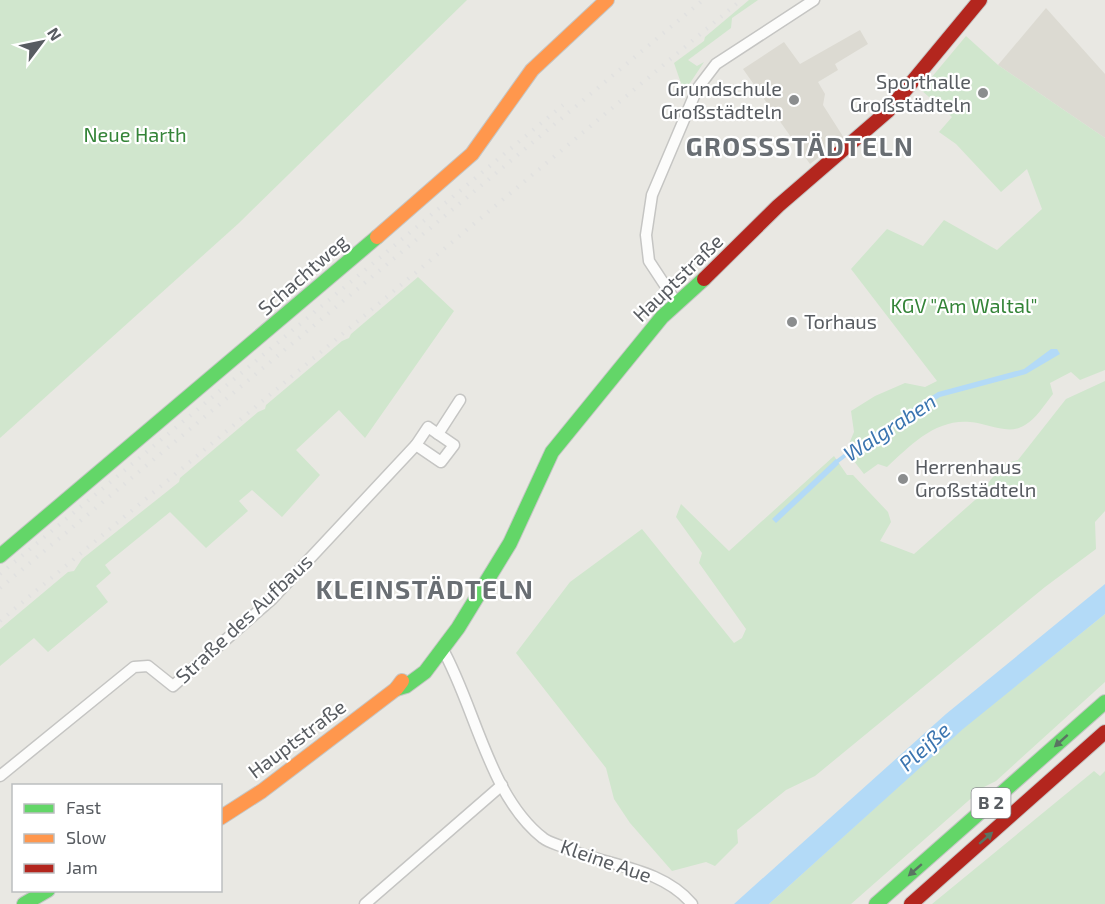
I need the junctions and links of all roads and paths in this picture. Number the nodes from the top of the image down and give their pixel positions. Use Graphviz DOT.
graph roads {
  1 [pos="607,0"];
  2 [pos="814,0"];
  3 [pos="980,0"];
  4 [pos="676,302"];
  5 [pos="460,400"];
  6 [pos="438,434"];
  7 [pos="416,445"];
  8 [pos="0,556"];
  9 [pos="438,652"];
  10 [pos="1105,702"];
  11 [pos="1105,732"];
  12 [pos="0,776"];
  13 [pos="502,785"];
  14 [pos="222,817"];
  15 [pos="46,892"];
  16 [pos="24,904"];
  17 [pos="365,904"];
  18 [pos="692,904"];
  19 [pos="876,904"];
  20 [pos="911,904"];
  1 -- 8 [label="main road, Schachtweg"];
  2 -- 4 [label="street"];
  3 -- 4 [label="main road, Hauptstraße"];
  4 -- 9 [label="main road, Hauptstraße"];
  5 -- 6 [label="street"];
  6 -- 7 [label="street, Straße des Aufbaus"];
  6 -- 7 [label="street"];
  7 -- 12 [label="street, Straße des Aufbaus"];
  9 -- 13 [label="street, Kleine Aue"];
  9 -- 14 [label="main road, Hauptstraße"];
  10 -- 19 [label="main road, B 2, one-way"];
  20 -- 11 [label="main road, B 2, one-way"];
  13 -- 17 [label="street"];
  13 -- 18 [label="street, Kleine Aue"];
  15 -- 16 [label="main road"];
}
